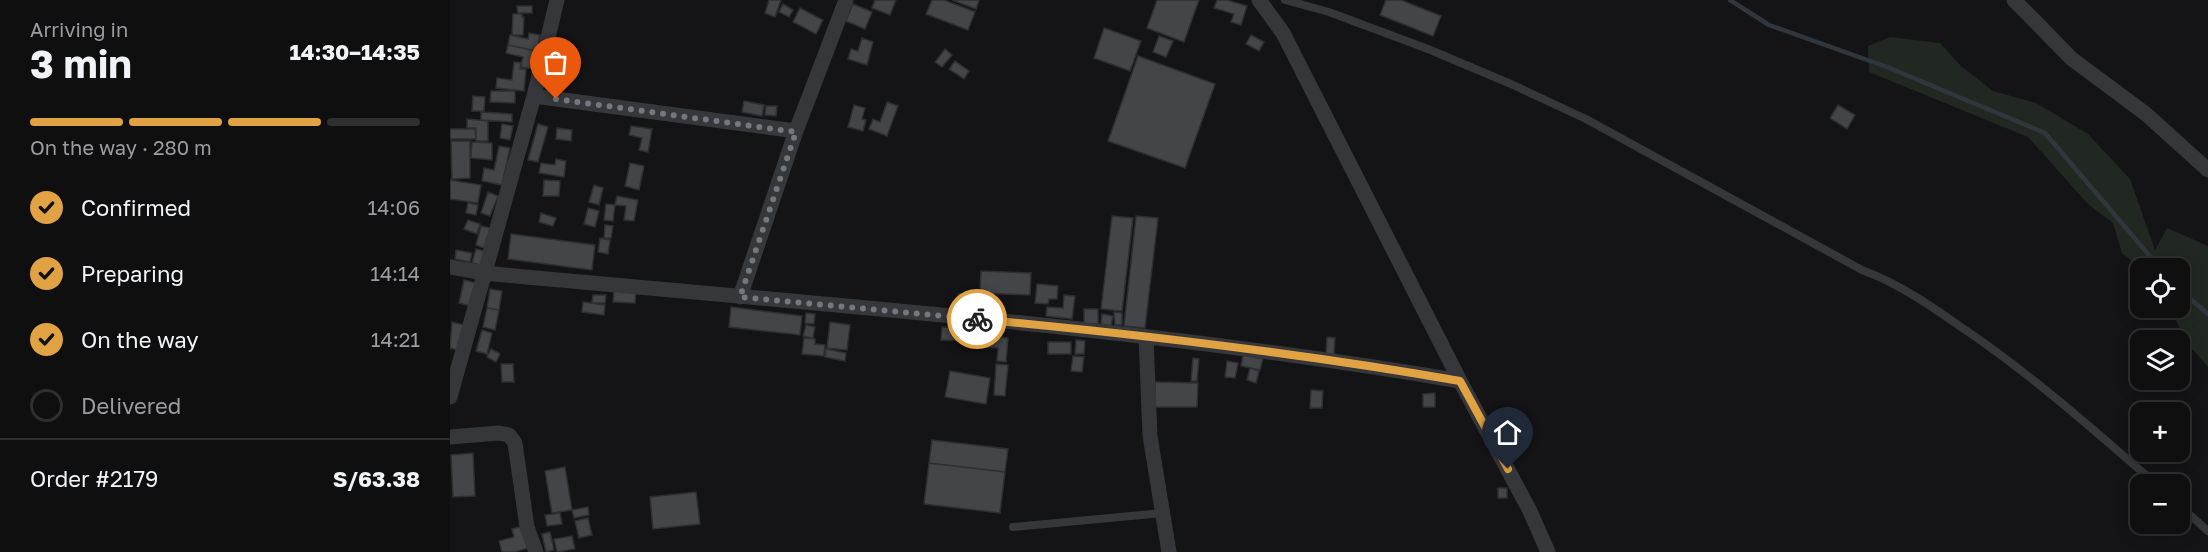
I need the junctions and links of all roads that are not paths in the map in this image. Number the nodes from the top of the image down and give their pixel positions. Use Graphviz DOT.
graph roads {
  1 [pos="557,0"];
  2 [pos="846,0"];
  3 [pos="1259,0"];
  4 [pos="1285,0"];
  5 [pos="2014,0"];
  6 [pos="534,96"];
  7 [pos="796,132"];
  8 [pos="2208,170"];
  9 [pos="450,267"];
  10 [pos="484,273"];
  11 [pos="740,297"];
  12 [pos="1146,337"];
  13 [pos="1460,381"];
  14 [pos="450,397"];
  15 [pos="450,437"];
  16 [pos="2144,474"];
  17 [pos="1162,513"];
  18 [pos="2190,515"];
  19 [pos="1013,526"];
  20 [pos="2208,531"];
  21 [pos="536,552"];
  22 [pos="1169,552"];
  23 [pos="1548,552"];
  1 -- 6 [label="street"];
  2 -- 7 [label="street"];
  3 -- 13 [label="street"];
  4 -- 16 [label="lane"];
  5 -- 8 [label="street"];
  6 -- 7 [label="street"];
  6 -- 10 [label="street"];
  7 -- 11 [label="street"];
  9 -- 10 [label="street"];
  10 -- 11 [label="street"];
  10 -- 14 [label="street"];
  11 -- 12 [label="street"];
  12 -- 13 [label="street"];
  12 -- 17 [label="street"];
  13 -- 23 [label="street"];
  15 -- 21 [label="street"];
  17 -- 19 [label="lane"];
  17 -- 22 [label="street"];
  18 -- 20 [label="lane"];
}
